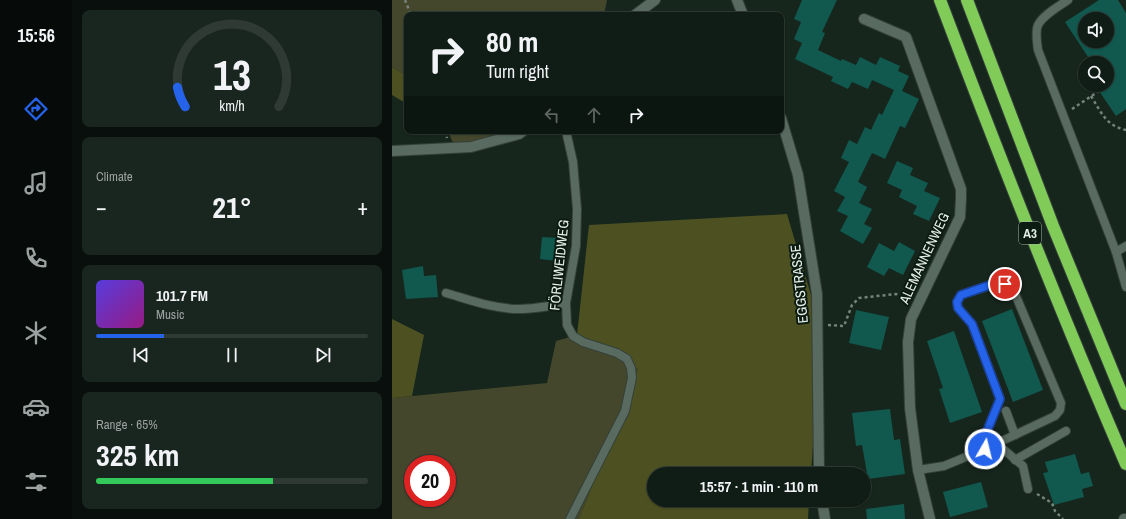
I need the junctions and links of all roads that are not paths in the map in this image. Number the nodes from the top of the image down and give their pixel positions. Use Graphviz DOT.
graph roads {
  1 [pos="655,0"];
  2 [pos="737,0"];
  3 [pos="940,0"];
  4 [pos="967,0"];
  5 [pos="1068,0"];
  6 [pos="639,12"];
  7 [pos="742,12"];
  8 [pos="864,19"];
  9 [pos="784,128"];
  10 [pos="519,134"];
  11 [pos="567,134"];
  12 [pos="392,151"];
  13 [pos="1126,246"];
  14 [pos="1116,252"];
  15 [pos="1126,287"];
  16 [pos="446,293"];
  17 [pos="566,303"];
  18 [pos="1126,404"];
  19 [pos="1006,411"];
  20 [pos="1066,431"];
  21 [pos="1015,435"];
  22 [pos="996,443"];
  23 [pos="985,449"];
  24 [pos="1015,460"];
  25 [pos="1126,464"];
  26 [pos="819,467"];
  27 [pos="918,470"];
  28 [pos="1028,490"];
  29 [pos="823,507"];
  30 [pos="570,519"];
  31 [pos="825,519"];
  32 [pos="930,519"];
  1 -- 6 [label="street"];
  2 -- 7 [label="street"];
  3 -- 25 [label="highway, A3"];
  4 -- 18 [label="highway, A3"];
  5 -- 14 [label="lane"];
  8 -- 27 [label="street, ALEMANNENWEG"];
  9 -- 26 [label="street, EGGSTRASSE"];
  10 -- 12 [label="street"];
  11 -- 17 [label="lane, FÖRLIWEIDWEG"];
  13 -- 14 [label="lane"];
  14 -- 15 [label="lane"];
  16 -- 17 [label="lane"];
  17 -- 30 [label="lane, FÖRLIWEIDWEG"];
  19 -- 21 [label="lane"];
  20 -- 24 [label="lane"];
  21 -- 22 [label="lane"];
  21 -- 23 [label="lane"];
  22 -- 23 [label="lane"];
  22 -- 24 [label="lane"];
  23 -- 27 [label="lane"];
  24 -- 28 [label="lane"];
  27 -- 32 [label="street, ALEMANNENWEG"];
  29 -- 31 [label="street"];
}
